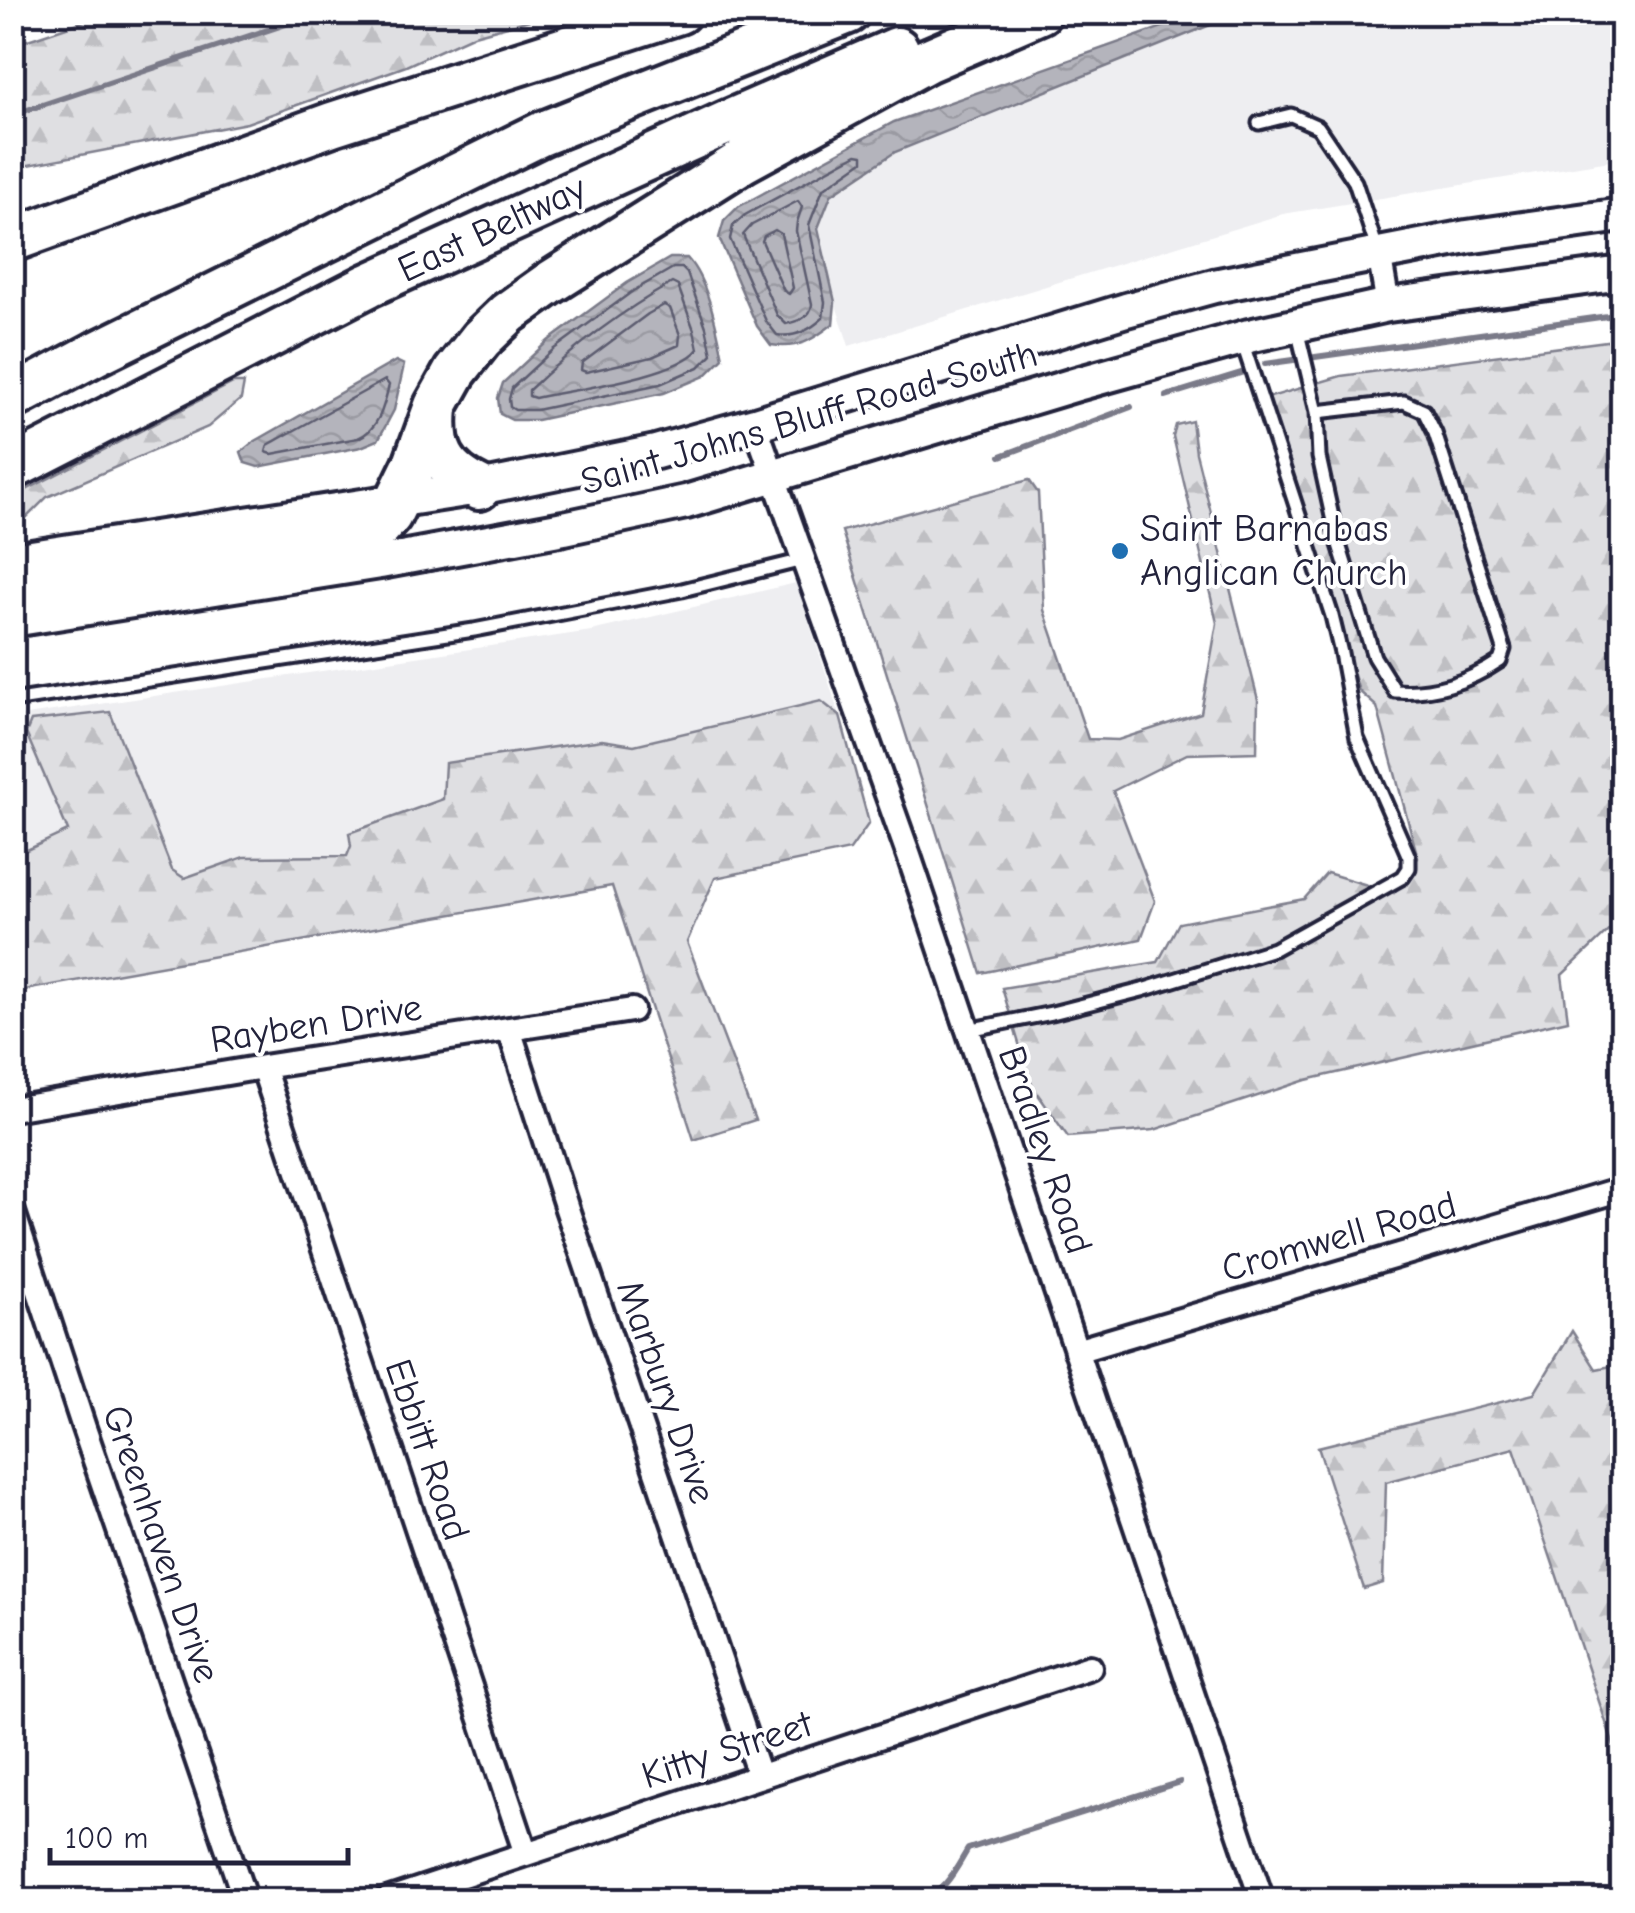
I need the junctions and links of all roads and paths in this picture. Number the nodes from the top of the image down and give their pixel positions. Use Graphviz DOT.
graph roads {
  1 [pos="679,12"];
  2 [pos="848,12"];
  3 [pos="983,12"];
  4 [pos="1040,12"];
  5 [pos="1259,123"];
  6 [pos="1622,215"];
  7 [pos="12,240"];
  8 [pos="1379,253"];
  9 [pos="1622,273"];
  10 [pos="1388,305"];
  11 [pos="1296,325"];
  12 [pos="1241,338"];
  13 [pos="12,398"];
  14 [pos="436,406"];
  15 [pos="1317,412"];
  16 [pos="755,424"];
  17 [pos="12,468"];
  18 [pos="773,477"];
  19 [pos="479,488"];
  20 [pos="398,499"];
  21 [pos="12,560"];
  22 [pos="802,560"];
  23 [pos="12,594"];
  24 [pos="12,620"];
  25 [pos="12,702"];
  26 [pos="632,1010"];
  27 [pos="509,1030"];
  28 [pos="968,1030"];
  29 [pos="263,1067"];
  30 [pos="12,1109"];
  31 [pos="1622,1189"];
  32 [pos="12,1209"];
  33 [pos="1076,1351"];
  34 [pos="1090,1668"];
  35 [pos="759,1776"];
  36 [pos="526,1854"];
  37 [pos="245,1900"];
  38 [pos="387,1900"];
  39 [pos="1262,1900"];
  1 -- 7 [label="highway"];
  2 -- 13 [label="highway, East Beltway"];
  3 -- 17 [label="highway, East Beltway"];
  4 -- 14 [label="highway"];
  5 -- 8 [label="lane"];
  6 -- 8 [label="main road, Saint Johns Bluff Road South"];
  8 -- 10 [label="street"];
  8 -- 16 [label="main road, Saint Johns Bluff Road South"];
  9 -- 10 [label="main road, Saint Johns Bluff Road South"];
  10 -- 11 [label="main road, Saint Johns Bluff Road South"];
  11 -- 12 [label="main road, Saint Johns Bluff Road South"];
  11 -- 15 [label="lane"];
  12 -- 18 [label="main road, Saint Johns Bluff Road South"];
  12 -- 28 [label="lane"];
  14 -- 19 [label="highway"];
  14 -- 20 [label="highway"];
  15 -- 15 [label="lane"];
  16 -- 18 [label="street, Bradley Road"];
  16 -- 19 [label="main road, Saint Johns Bluff Road South"];
  18 -- 22 [label="street, Bradley Road"];
  18 -- 24 [label="main road, Saint Johns Bluff Road South"];
  19 -- 20 [label="main road, Saint Johns Bluff Road South"];
  20 -- 21 [label="main road, Saint Johns Bluff Road South"];
  20 -- 23 [label="highway"];
  22 -- 25 [label="lane"];
  22 -- 28 [label="street, Bradley Road"];
  26 -- 27 [label="street, Rayben Drive"];
  27 -- 29 [label="street, Rayben Drive"];
  27 -- 35 [label="street, Marbury Drive"];
  28 -- 33 [label="street, Bradley Road"];
  29 -- 30 [label="street, Rayben Drive"];
  29 -- 36 [label="street, Ebbitt Road"];
  31 -- 33 [label="street, Cromwell Road"];
  32 -- 37 [label="street, Greenhaven Drive"];
  33 -- 39 [label="street, Bradley Road"];
  34 -- 35 [label="street, Kitty Street"];
  35 -- 36 [label="street, Kitty Street"];
  36 -- 38 [label="street, Kitty Street"];
}
